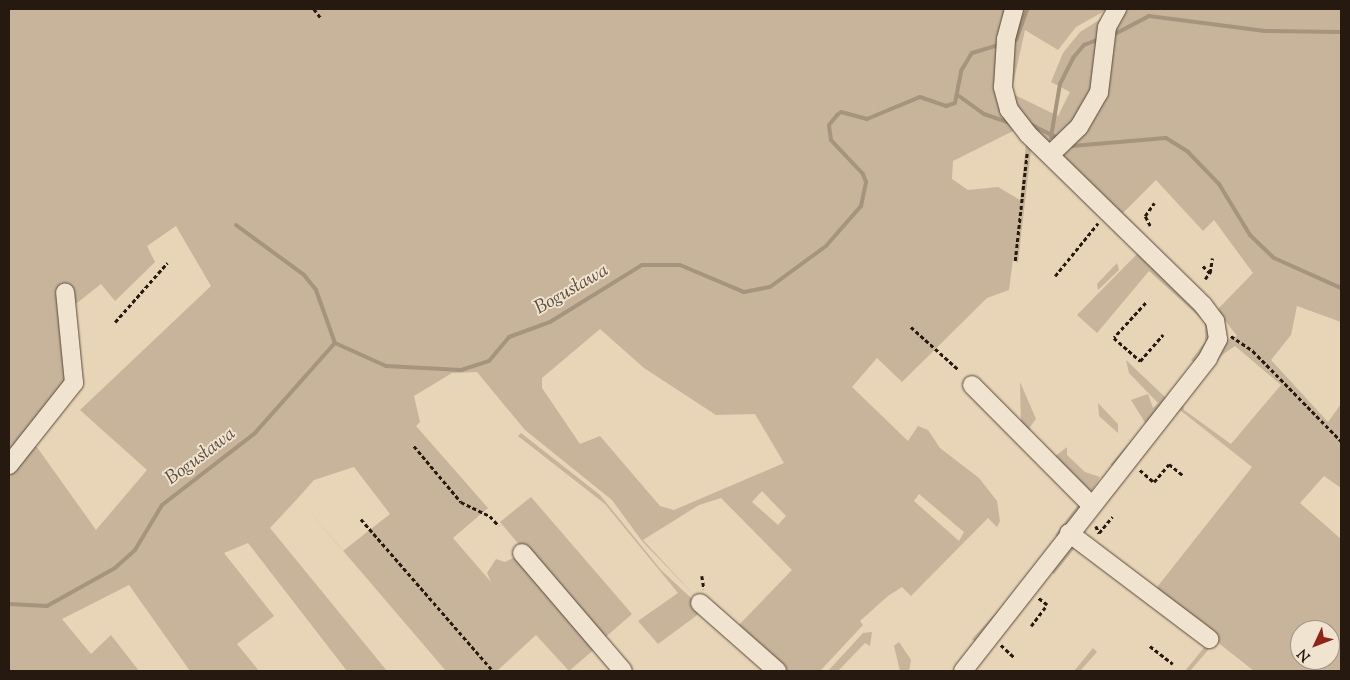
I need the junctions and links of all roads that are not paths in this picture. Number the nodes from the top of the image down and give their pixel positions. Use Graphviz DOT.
graph roads {
  1 [pos="1014,9"];
  2 [pos="1117,9"];
  3 [pos="1052,153"];
  4 [pos="65,292"];
  5 [pos="972,385"];
  6 [pos="9,465"];
  7 [pos="1092,512"];
  8 [pos="1069,533"];
  9 [pos="522,553"];
  10 [pos="703,598"];
  11 [pos="1209,639"];
  12 [pos="623,671"];
  13 [pos="777,671"];
  14 [pos="963,671"];
  1 -- 3 [label="street"];
  2 -- 3 [label="street"];
  3 -- 7 [label="street"];
  4 -- 6 [label="street"];
  5 -- 7 [label="street"];
  7 -- 8 [label="street"];
  8 -- 11 [label="street"];
  8 -- 14 [label="street"];
  9 -- 12 [label="street"];
  10 -- 13 [label="street"];
}
